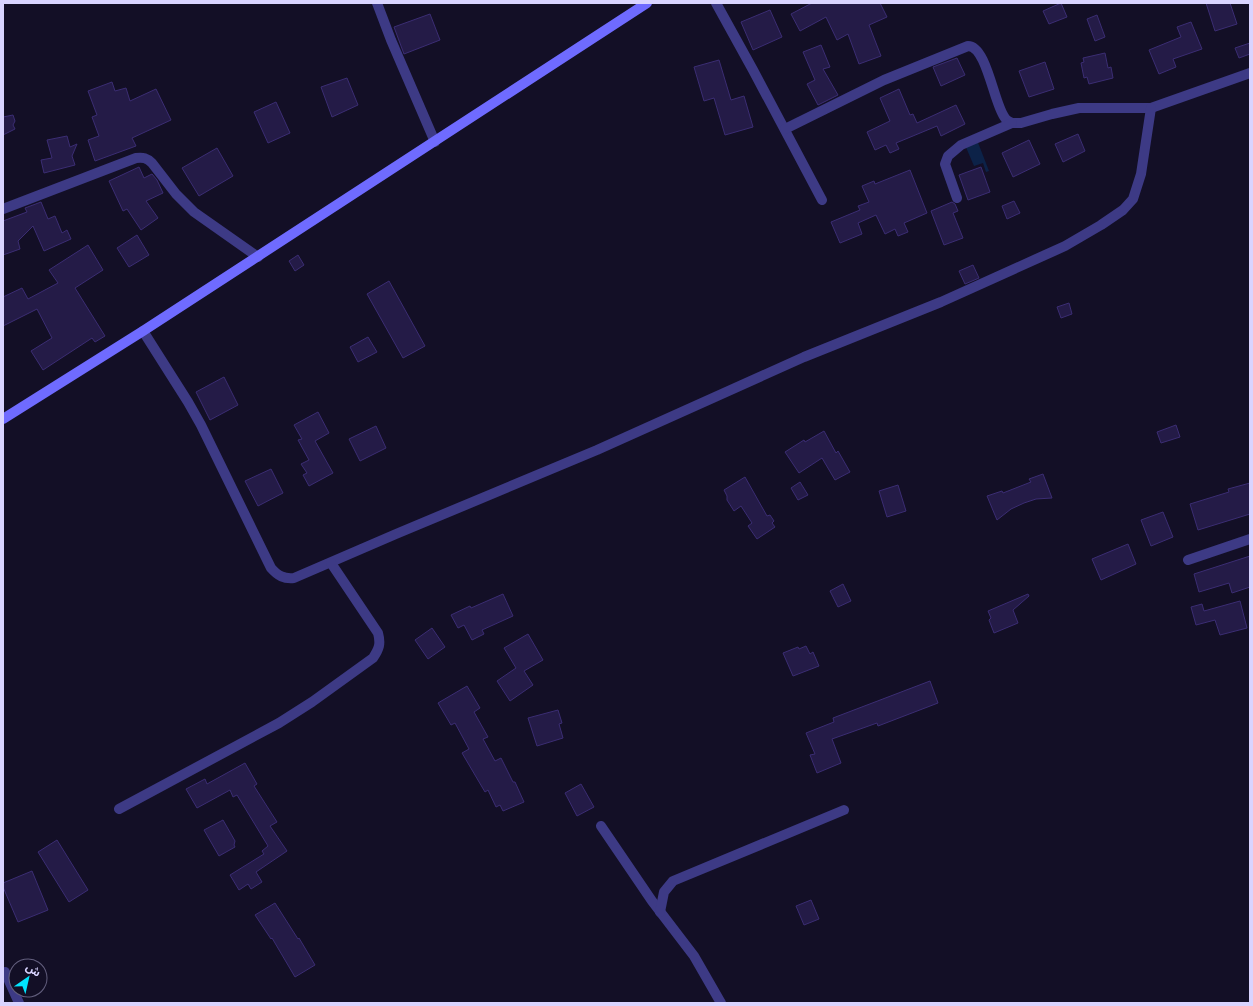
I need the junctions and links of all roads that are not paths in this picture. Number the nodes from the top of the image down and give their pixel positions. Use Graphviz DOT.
graph roads {
  1 [pos="377,3"];
  2 [pos="647,3"];
  3 [pos="716,3"];
  4 [pos="1250,73"];
  5 [pos="1151,108"];
  6 [pos="1012,123"];
  7 [pos="784,129"];
  8 [pos="435,142"];
  9 [pos="956,198"];
  10 [pos="822,200"];
  11 [pos="3,209"];
  12 [pos="258,257"];
  13 [pos="143,331"];
  14 [pos="3,419"];
  15 [pos="1250,539"];
  16 [pos="1188,560"];
  17 [pos="331,563"];
  18 [pos="119,809"];
  19 [pos="844,810"];
  20 [pos="601,826"];
  21 [pos="660,912"];
  22 [pos="5,972"];
  23 [pos="19,1003"];
  24 [pos="721,1003"];
  1 -- 8 [label="street"];
  2 -- 8 [label="street"];
  3 -- 7 [label="street"];
  4 -- 5 [label="street"];
  5 -- 6 [label="street"];
  5 -- 17 [label="street"];
  6 -- 7 [label="street"];
  6 -- 9 [label="street"];
  7 -- 10 [label="street"];
  8 -- 12 [label="street"];
  11 -- 12 [label="street"];
  12 -- 13 [label="street"];
  13 -- 14 [label="street"];
  13 -- 17 [label="street"];
  15 -- 16 [label="street"];
  17 -- 18 [label="street"];
  19 -- 21 [label="street"];
  20 -- 21 [label="street"];
  21 -- 24 [label="street"];
  22 -- 23 [label="street"];
}
